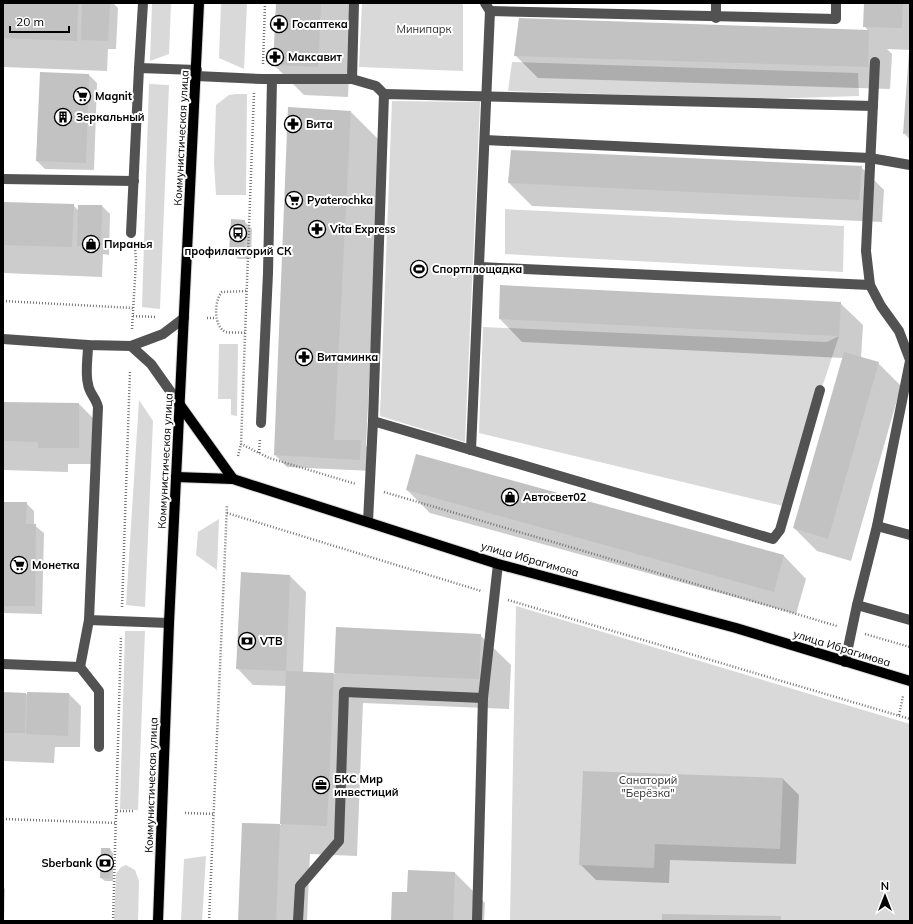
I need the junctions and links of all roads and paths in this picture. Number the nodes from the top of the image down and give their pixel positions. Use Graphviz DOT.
graph roads {
  1 [pos="143,3"];
  2 [pos="199,3"];
  3 [pos="265,3"];
  4 [pos="354,3"];
  5 [pos="716,3"];
  6 [pos="836,3"];
  7 [pos="488,7"];
  8 [pos="716,18"];
  9 [pos="875,62"];
  10 [pos="139,68"];
  11 [pos="196,73"];
  12 [pos="267,79"];
  13 [pos="352,79"];
  14 [pos="384,94"];
  15 [pos="486,96"];
  16 [pos="873,106"];
  17 [pos="485,140"];
  18 [pos="870,158"];
  19 [pos="910,165"];
  20 [pos="3,179"];
  21 [pos="134,181"];
  22 [pos="131,233"];
  23 [pos="480,266"];
  24 [pos="870,285"];
  25 [pos="247,291"];
  26 [pos="3,301"];
  27 [pos="133,308"];
  28 [pos="133,316"];
  29 [pos="155,317"];
  30 [pos="184,318"];
  31 [pos="207,318"];
  32 [pos="216,318"];
  33 [pos="132,329"];
  34 [pos="245,333"];
  35 [pos="3,339"];
  36 [pos="88,346"];
  37 [pos="131,346"];
  38 [pos="910,361"];
  39 [pos="130,371"];
  40 [pos="820,390"];
  41 [pos="180,405"];
  42 [pos="373,421"];
  43 [pos="261,423"];
  44 [pos="241,444"];
  45 [pos="471,450"];
  46 [pos="238,456"];
  47 [pos="176,477"];
  48 [pos="233,479"];
  49 [pos="227,505"];
  50 [pos="227,513"];
  51 [pos="368,522"];
  52 [pos="877,526"];
  53 [pos="910,535"];
  54 [pos="498,564"];
  55 [pos="494,595"];
  56 [pos="857,605"];
  57 [pos="89,620"];
  58 [pos="910,620"];
  59 [pos="122,622"];
  60 [pos="169,623"];
  61 [pos="845,662"];
  62 [pos="3,664"];
  63 [pos="80,667"];
  64 [pos="910,681"];
  65 [pos="903,696"];
  66 [pos="483,698"];
  67 [pos="899,715"];
  68 [pos="910,718"];
  69 [pos="99,747"];
  70 [pos="117,811"];
  71 [pos="134,811"];
  72 [pos="185,813"];
  73 [pos="214,814"];
  74 [pos="3,819"];
  75 [pos="117,823"];
  76 [pos="113,921"];
  77 [pos="158,921"];
  78 [pos="209,921"];
  79 [pos="298,921"];
  80 [pos="477,921"];
  1 -- 10 [label="street"];
  2 -- 11 [label="main road, Коммунистическая улица"];
  3 -- 12 [label="path"];
  4 -- 13 [label="street"];
  5 -- 8 [label="street"];
  6 -- 8 [label="street"];
  7 -- 8 [label="street"];
  7 -- 15 [label="street"];
  9 -- 16 [label="street"];
  10 -- 11 [label="street"];
  10 -- 21 [label="street"];
  11 -- 12 [label="street"];
  11 -- 30 [label="main road, Коммунистическая улица"];
  12 -- 13 [label="street"];
  12 -- 43 [label="street"];
  13 -- 14 [label="street"];
  14 -- 15 [label="street"];
  14 -- 42 [label="street"];
  15 -- 16 [label="street"];
  15 -- 17 [label="street"];
  16 -- 18 [label="street"];
  17 -- 18 [label="street"];
  17 -- 23 [label="street"];
  18 -- 19 [label="street"];
  18 -- 24 [label="street"];
  20 -- 21 [label="street"];
  21 -- 22 [label="street"];
  22 -- 27 [label="path"];
  23 -- 24 [label="street"];
  23 -- 45 [label="street"];
  24 -- 38 [label="street"];
  25 -- 32 [label="path"];
  26 -- 27 [label="path"];
  27 -- 28 [label="path"];
  28 -- 29 [label="path"];
  28 -- 33 [label="path"];
  30 -- 37 [label="street"];
  30 -- 41 [label="main road, Коммунистическая улица"];
  31 -- 32 [label="path"];
  32 -- 34 [label="path"];
  35 -- 36 [label="street"];
  36 -- 37 [label="street"];
  36 -- 57 [label="street"];
  37 -- 41 [label="street"];
  38 -- 52 [label="street"];
  39 -- 59 [label="path"];
  40 -- 45 [label="street"];
  41 -- 47 [label="main road, Коммунистическая улица"];
  41 -- 48 [label="main road"];
  42 -- 45 [label="street"];
  42 -- 51 [label="street"];
  44 -- 46 [label="path"];
  47 -- 48 [label="main road, улица Ибрагимова"];
  47 -- 60 [label="main road, Коммунистическая улица"];
  48 -- 51 [label="main road, улица Ибрагимова"];
  49 -- 50 [label="path"];
  50 -- 55 [label="path"];
  50 -- 73 [label="path"];
  51 -- 54 [label="main road, улица Ибрагимова"];
  52 -- 53 [label="street"];
  52 -- 56 [label="street"];
  54 -- 55 [label="street"];
  54 -- 61 [label="main road, улица Ибрагимова"];
  55 -- 66 [label="street"];
  55 -- 67 [label="path"];
  56 -- 58 [label="street"];
  56 -- 61 [label="street"];
  57 -- 59 [label="street"];
  57 -- 63 [label="street"];
  59 -- 60 [label="street"];
  59 -- 70 [label="path"];
  60 -- 77 [label="main road, Коммунистическая улица"];
  61 -- 64 [label="main road, улица Ибрагимова"];
  62 -- 63 [label="street"];
  63 -- 69 [label="street"];
  65 -- 67 [label="path"];
  66 -- 79 [label="street"];
  66 -- 80 [label="street"];
  67 -- 68 [label="path"];
  70 -- 71 [label="path"];
  70 -- 75 [label="path"];
  72 -- 73 [label="path"];
  73 -- 78 [label="path"];
  74 -- 75 [label="path"];
  75 -- 76 [label="path"];
}
